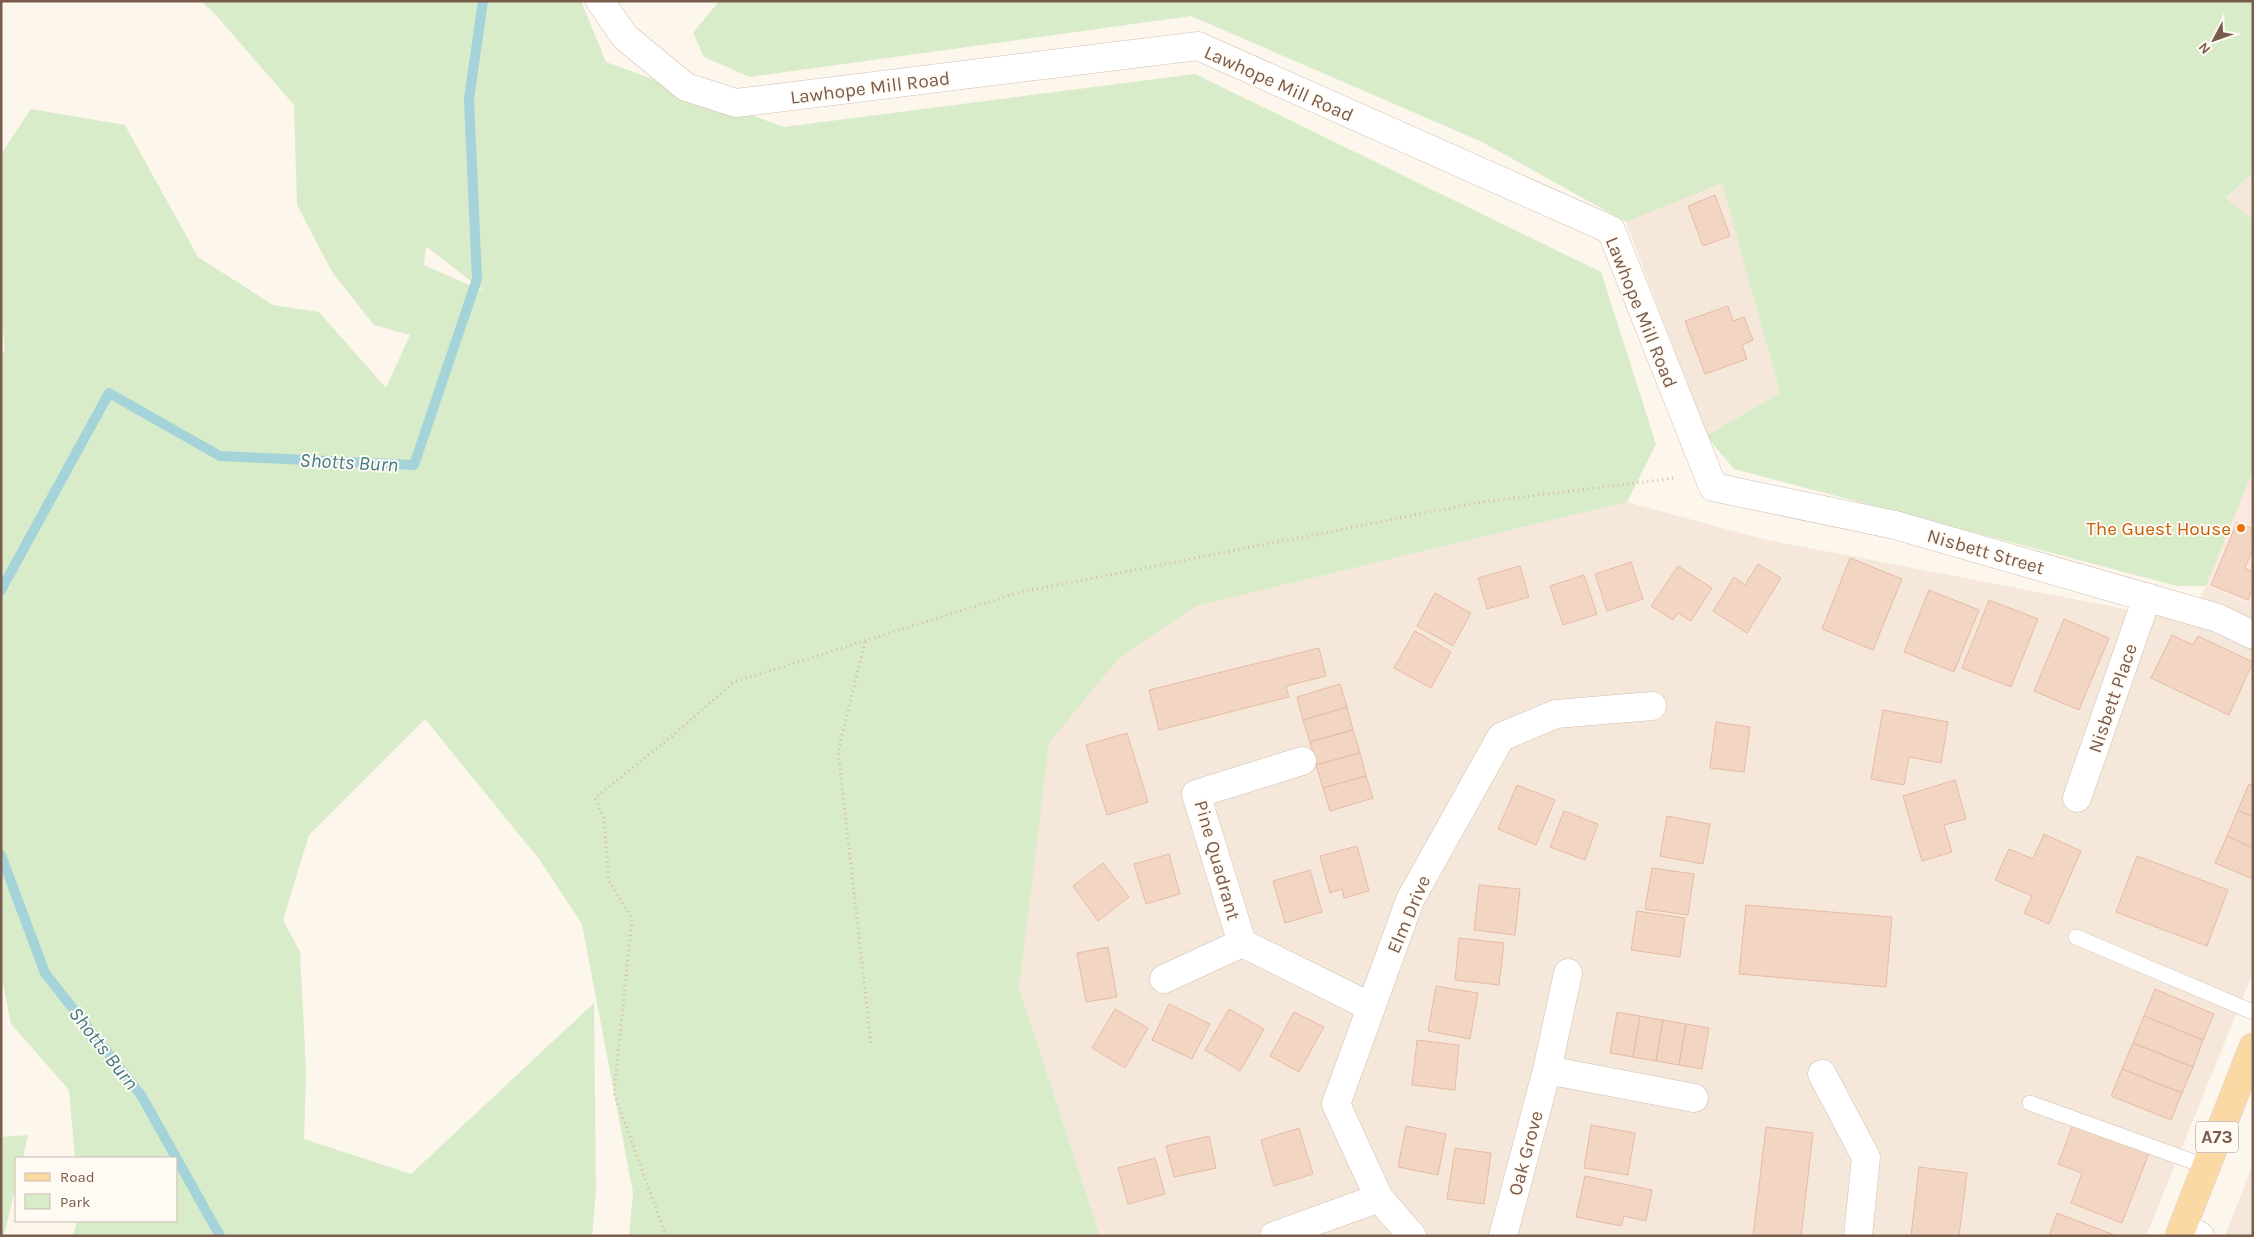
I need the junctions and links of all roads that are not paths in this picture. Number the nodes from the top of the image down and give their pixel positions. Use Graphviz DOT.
graph roads {
  1 [pos="600,1"];
  2 [pos="1710,481"];
  3 [pos="2147,597"];
  4 [pos="2253,635"];
  5 [pos="1652,706"];
  6 [pos="1302,761"];
  7 [pos="2077,798"];
  8 [pos="2076,937"];
  9 [pos="1242,943"];
  10 [pos="1568,973"];
  11 [pos="1164,979"];
  12 [pos="1371,1007"];
  13 [pos="2253,1012"];
  14 [pos="2253,1047"];
  15 [pos="1547,1070"];
  16 [pos="1822,1074"];
  17 [pos="1694,1098"];
  18 [pos="2030,1103"];
  19 [pos="2205,1166"];
  20 [pos="1379,1198"];
  21 [pos="2187,1233"];
  22 [pos="1274,1236"];
  23 [pos="1412,1236"];
  24 [pos="1503,1236"];
  25 [pos="1858,1236"];
  1 -- 2 [label="street, Lawhope Mill Road"];
  2 -- 3 [label="street, Nisbett Street"];
  3 -- 4 [label="street, Nisbett Street"];
  3 -- 7 [label="street, Nisbett Place"];
  5 -- 12 [label="street, Elm Drive"];
  6 -- 9 [label="street, Pine Quadrant"];
  8 -- 13 [label="lane"];
  9 -- 11 [label="street, Pine Quadrant"];
  9 -- 12 [label="street, Pine Quadrant"];
  10 -- 15 [label="street, Oak Grove"];
  12 -- 20 [label="street, Elm Drive"];
  14 -- 19 [label="main road, A73"];
  15 -- 17 [label="street"];
  15 -- 24 [label="street, Oak Grove"];
  16 -- 25 [label="street"];
  18 -- 19 [label="lane"];
  19 -- 21 [label="main road, A73"];
  20 -- 22 [label="street"];
  20 -- 23 [label="street, Elm Drive"];
}
